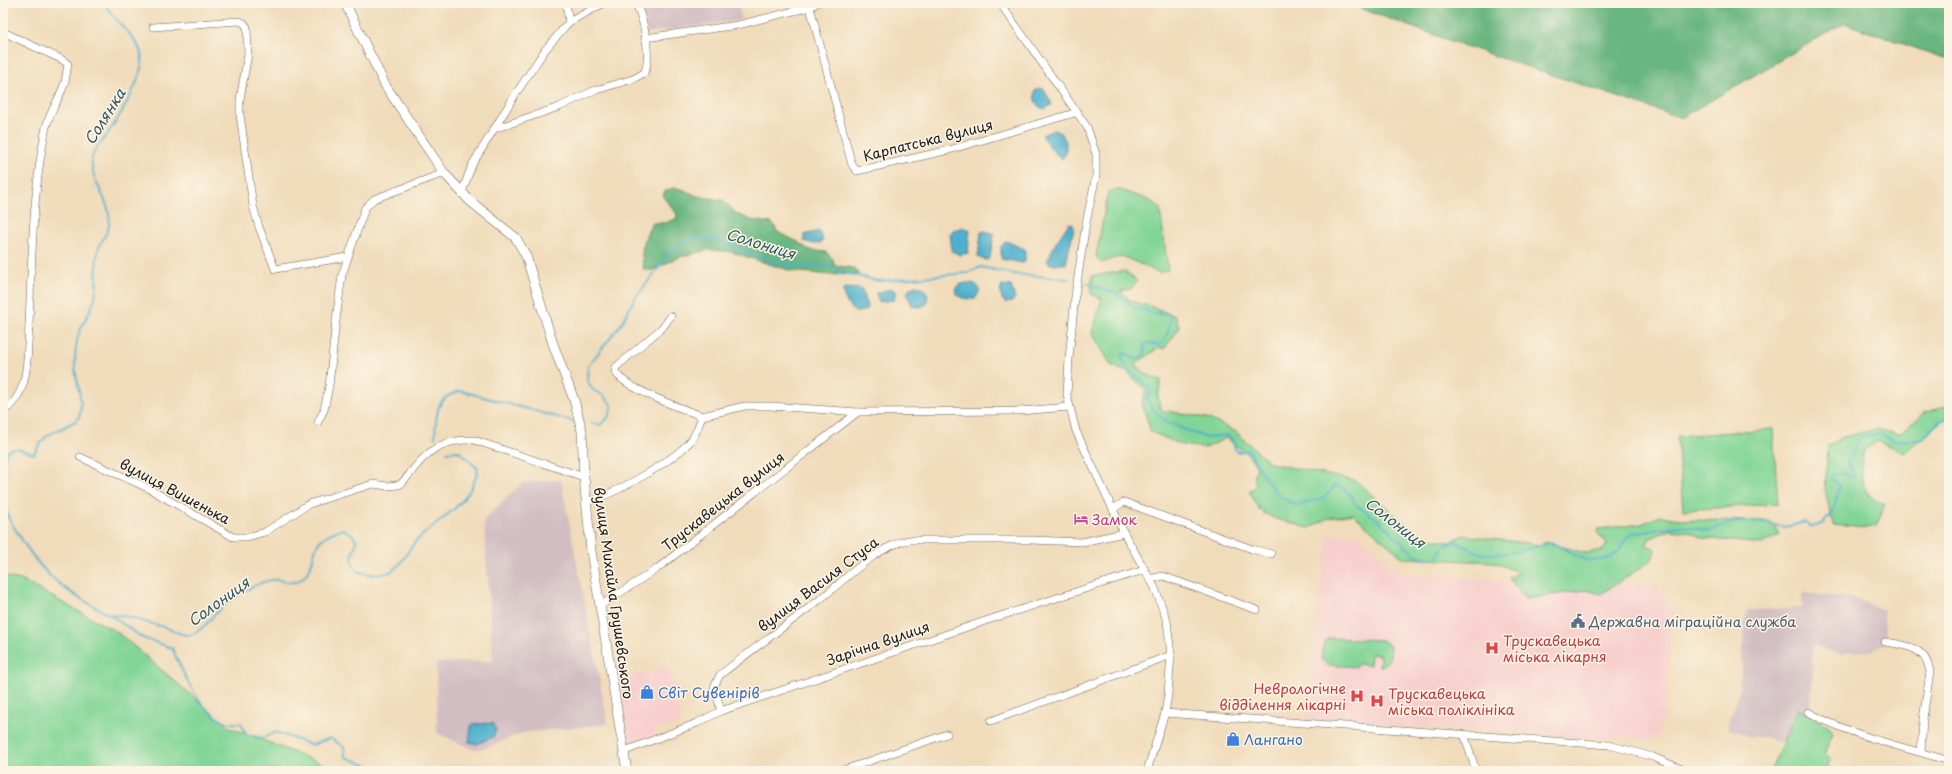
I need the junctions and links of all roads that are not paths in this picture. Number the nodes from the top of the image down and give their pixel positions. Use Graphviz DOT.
graph roads {
  1 [pos="345,3"];
  2 [pos="566,3"];
  3 [pos="604,3"];
  4 [pos="634,3"];
  5 [pos="817,3"];
  6 [pos="1000,3"];
  7 [pos="810,6"];
  8 [pos="569,22"];
  9 [pos="154,27"];
  10 [pos="3,32"];
  11 [pos="645,38"];
  12 [pos="1078,112"];
  13 [pos="494,129"];
  14 [pos="444,173"];
  15 [pos="462,192"];
  16 [pos="348,257"];
  17 [pos="671,316"];
  18 [pos="1069,407"];
  19 [pos="3,412"];
  20 [pos="858,412"];
  21 [pos="702,416"];
  22 [pos="318,422"];
  23 [pos="80,457"];
  24 [pos="584,477"];
  25 [pos="586,502"];
  26 [pos="1113,509"];
  27 [pos="1124,533"];
  28 [pos="1271,554"];
  29 [pos="1144,570"];
  30 [pos="1149,579"];
  31 [pos="600,606"];
  32 [pos="1257,610"];
  33 [pos="1885,642"];
  34 [pos="1171,655"];
  35 [pos="721,711"];
  36 [pos="1808,712"];
  37 [pos="1165,713"];
  38 [pos="991,721"];
  39 [pos="947,734"];
  40 [pos="1464,734"];
  41 [pos="624,751"];
  42 [pos="1922,752"];
  43 [pos="1949,761"];
  44 [pos="627,771"];
  45 [pos="841,771"];
  46 [pos="1147,771"];
  47 [pos="1476,771"];
  48 [pos="1686,771"];
  1 -- 14 [label="street, вулиця Михайла Грушевського"];
  2 -- 8 [label="street"];
  3 -- 8 [label="street"];
  4 -- 11 [label="street"];
  5 -- 7 [label="street"];
  6 -- 12 [label="street"];
  7 -- 11 [label="street"];
  7 -- 12 [label="street, Карпатська вулиця"];
  8 -- 13 [label="street"];
  9 -- 16 [label="street"];
  10 -- 19 [label="street"];
  11 -- 13 [label="street"];
  12 -- 18 [label="street"];
  13 -- 15 [label="street"];
  14 -- 15 [label="street, вулиця Михайла Грушевського"];
  14 -- 16 [label="street"];
  15 -- 24 [label="street, вулиця Михайла Грушевського"];
  16 -- 22 [label="street"];
  17 -- 21 [label="street"];
  18 -- 20 [label="street"];
  18 -- 26 [label="street"];
  20 -- 21 [label="street"];
  20 -- 31 [label="street, Трускавецька вулиця"];
  21 -- 25 [label="street"];
  23 -- 24 [label="street, вулиця Вишенька"];
  24 -- 25 [label="street, вулиця Михайла Грушевського"];
  25 -- 31 [label="street, вулиця Михайла Грушевського"];
  26 -- 27 [label="street"];
  26 -- 28 [label="street"];
  27 -- 29 [label="street"];
  27 -- 35 [label="street, вулиця Василя Стуса"];
  29 -- 30 [label="street"];
  29 -- 35 [label="street, Зарічна вулиця"];
  30 -- 32 [label="street"];
  30 -- 34 [label="street"];
  31 -- 41 [label="street, вулиця Михайла Грушевського"];
  33 -- 42 [label="street"];
  34 -- 37 [label="street"];
  34 -- 38 [label="street"];
  35 -- 41 [label="street, Зарічна вулиця"];
  36 -- 42 [label="street"];
  37 -- 40 [label="street"];
  37 -- 46 [label="street"];
  39 -- 45 [label="street"];
  40 -- 47 [label="street"];
  40 -- 48 [label="street"];
  41 -- 44 [label="street, вулиця Михайла Грушевського"];
  42 -- 43 [label="street"];
}
